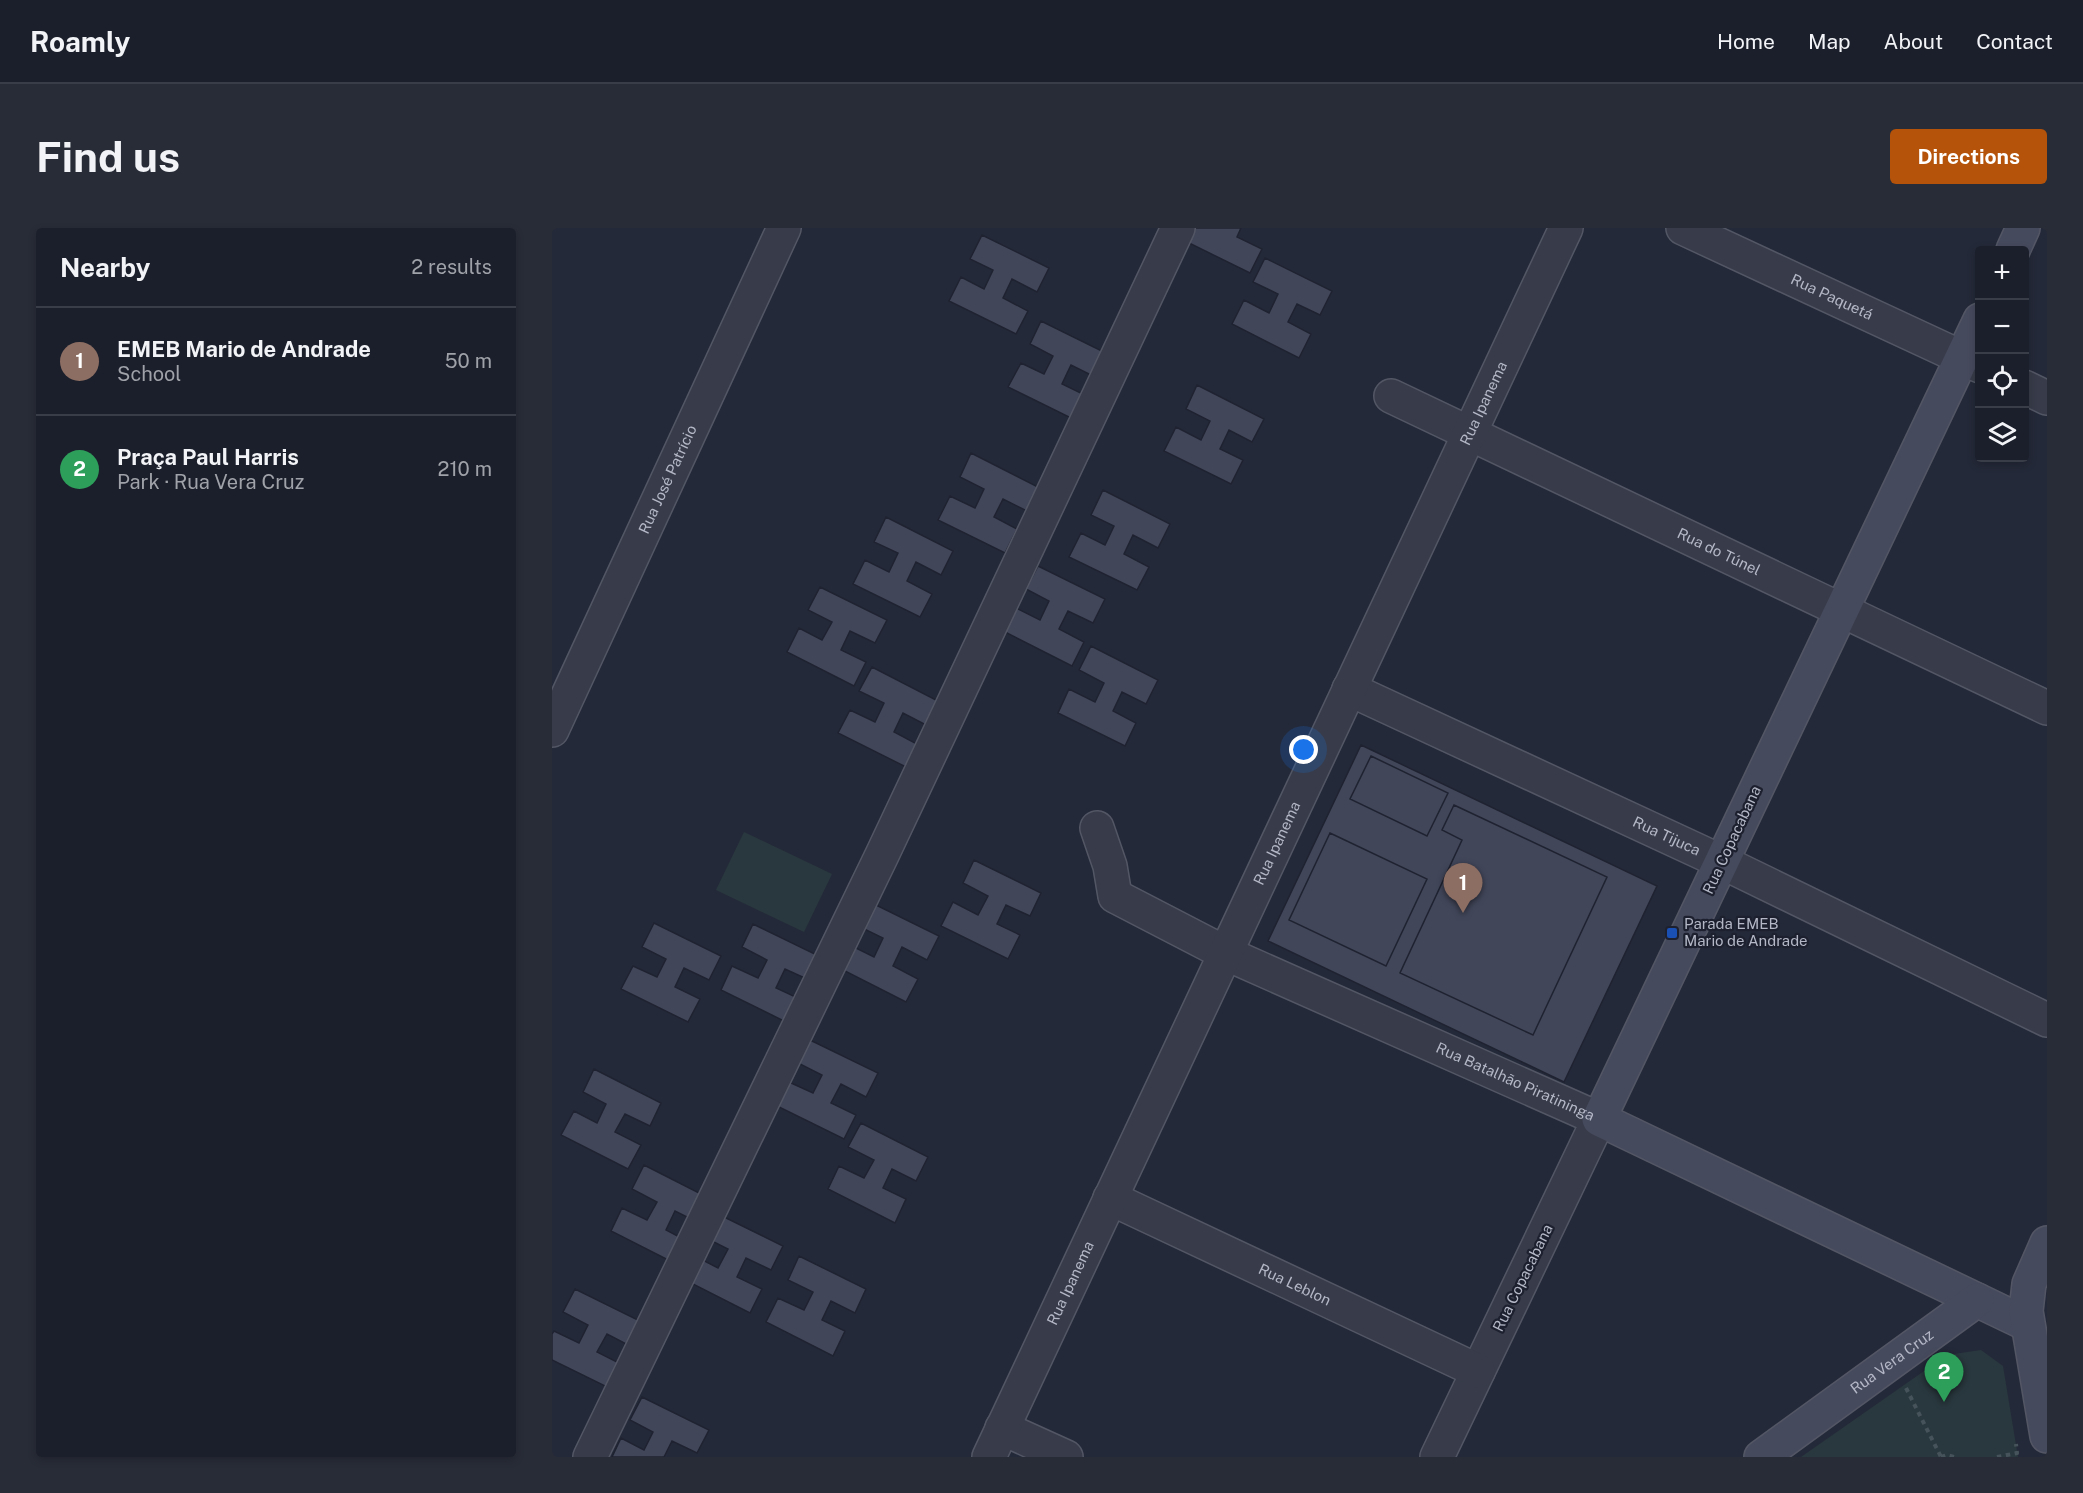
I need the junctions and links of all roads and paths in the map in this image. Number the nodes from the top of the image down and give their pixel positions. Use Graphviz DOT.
graph roads {
  1 [pos="783,228"];
  2 [pos="1178,228"];
  3 [pos="1566,228"];
  4 [pos="1683,228"];
  5 [pos="2023,228"];
  6 [pos="2015,246"];
  7 [pos="1975,343"];
  8 [pos="1971,361"];
  9 [pos="2029,389"];
  10 [pos="1390,396"];
  11 [pos="2047,398"];
  12 [pos="1469,433"];
  13 [pos="1841,610"];
  14 [pos="1349,689"];
  15 [pos="2047,708"];
  16 [pos="552,730"];
  17 [pos="1097,828"];
  18 [pos="1722,862"];
  19 [pos="1225,953"];
  20 [pos="2047,1020"];
  21 [pos="1599,1119"];
  22 [pos="1110,1198"];
  23 [pos="2047,1243"];
  24 [pos="1977,1299"];
  25 [pos="2037,1329"];
  26 [pos="1478,1371"];
  27 [pos="1904,1385"];
  28 [pos="1002,1428"];
  29 [pos="2047,1436"];
  30 [pos="1774,1452"];
  31 [pos="2017,1453"];
  32 [pos="590,1457"];
  33 [pos="988,1457"];
  34 [pos="1066,1457"];
  35 [pos="1437,1457"];
  36 [pos="1941,1457"];
  37 [pos="1954,1457"];
  38 [pos="1997,1457"];
  1 -- 16 [label="street, Rua José Patrício"];
  2 -- 32 [label="street"];
  3 -- 12 [label="street, Rua Ipanema"];
  4 -- 8 [label="street, Rua Paquetá"];
  5 -- 6 [label="street"];
  7 -- 8 [label="street, Rua Copacabana"];
  8 -- 13 [label="street, Rua Copacabana"];
  9 -- 11 [label="street"];
  10 -- 12 [label="street, Rua do Túnel"];
  12 -- 13 [label="street, Rua do Túnel"];
  12 -- 14 [label="street, Rua Ipanema"];
  13 -- 15 [label="street, Rua do Túnel"];
  13 -- 18 [label="street, Rua Copacabana"];
  14 -- 18 [label="street, Rua Tijuca"];
  14 -- 19 [label="street, Rua Ipanema"];
  17 -- 19 [label="street, Rua Batalhão Piratininga"];
  18 -- 20 [label="street, Rua Tijuca"];
  18 -- 21 [label="street, Rua Copacabana"];
  19 -- 21 [label="street, Rua Batalhão Piratininga"];
  19 -- 22 [label="street, Rua Ipanema"];
  21 -- 24 [label="street, Rua Batalhão Piratininga"];
  21 -- 26 [label="street, Rua Copacabana"];
  22 -- 26 [label="street, Rua Leblon"];
  22 -- 28 [label="street, Rua Ipanema"];
  23 -- 25 [label="street"];
  24 -- 25 [label="street"];
  24 -- 30 [label="street, Rua Vera Cruz"];
  25 -- 29 [label="street"];
  26 -- 35 [label="street, Rua Copacabana"];
  27 -- 36 [label="path"];
  28 -- 33 [label="street, Rua Ipanema"];
  28 -- 34 [label="street"];
  31 -- 38 [label="path"];
  36 -- 37 [label="path"];
}
